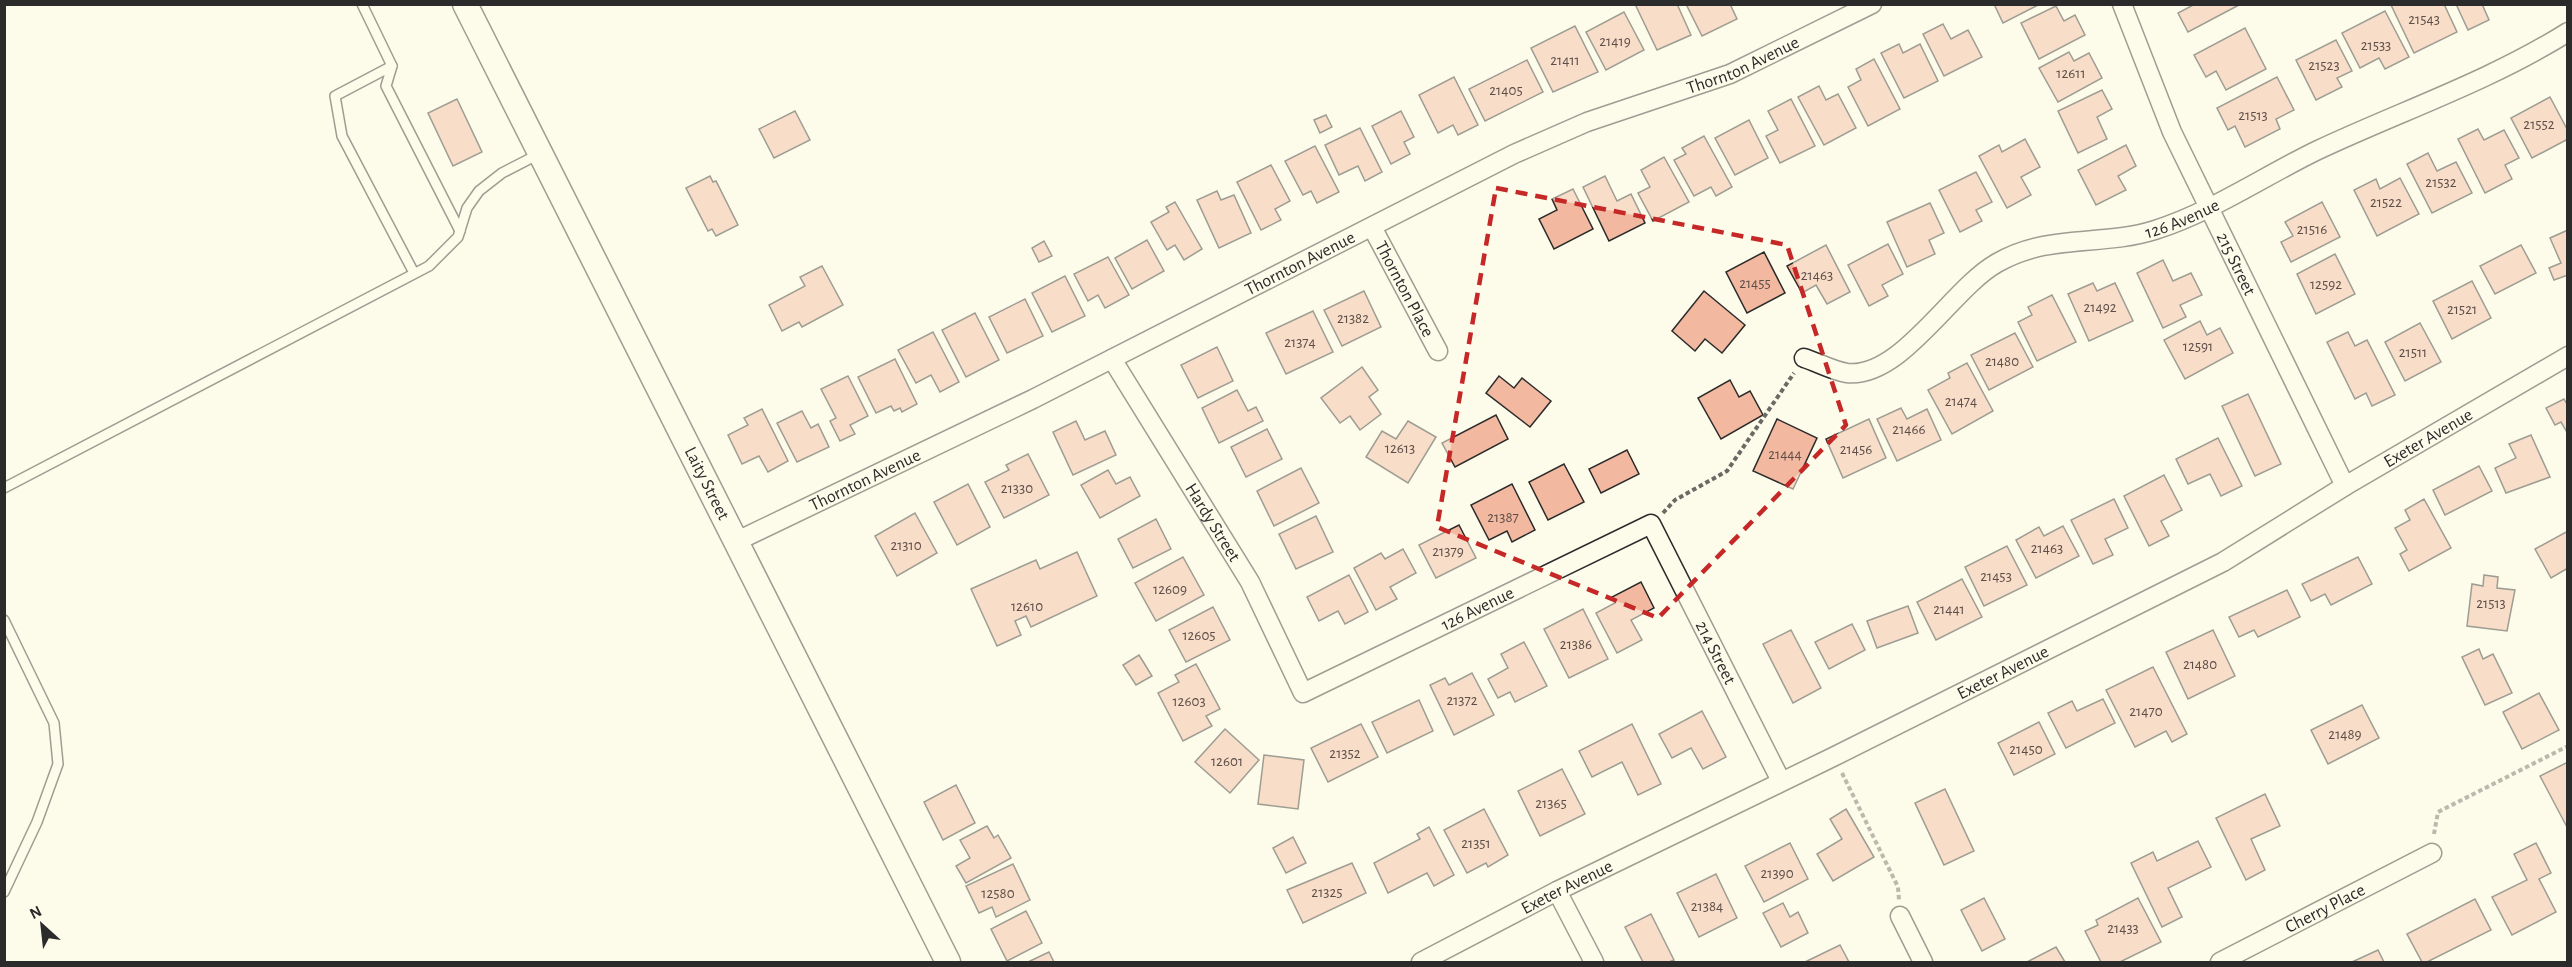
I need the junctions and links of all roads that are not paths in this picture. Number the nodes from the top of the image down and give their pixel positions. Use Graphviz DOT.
graph roads {
  1 [pos="362,4"];
  2 [pos="465,4"];
  3 [pos="1872,4"];
  4 [pos="2122,4"];
  5 [pos="2568,32"];
  6 [pos="392,66"];
  7 [pos="541,153"];
  8 [pos="2209,206"];
  9 [pos="1372,227"];
  10 [pos="460,231"];
  11 [pos="414,273"];
  12 [pos="1438,351"];
  13 [pos="2568,356"];
  14 [pos="1804,358"];
  15 [pos="1112,359"];
  16 [pos="2345,486"];
  17 [pos="4,488"];
  18 [pos="1651,524"];
  19 [pos="735,542"];
  20 [pos="4,620"];
  21 [pos="1303,693"];
  22 [pos="1780,781"];
  23 [pos="2432,853"];
  24 [pos="1557,891"];
  25 [pos="4,892"];
  26 [pos="1900,916"];
  27 [pos="1420,962"];
  28 [pos="948,963"];
  29 [pos="1594,963"];
  30 [pos="1923,963"];
  31 [pos="2220,963"];
  1 -- 6 [label="lane"];
  2 -- 7 [label="street, Laity Street"];
  3 -- 9 [label="street, Thornton Avenue"];
  4 -- 8 [label="street, 215 Street"];
  5 -- 8 [label="street, 126 Avenue"];
  6 -- 10 [label="lane"];
  6 -- 11 [label="lane"];
  7 -- 10 [label="lane"];
  7 -- 19 [label="street, Laity Street"];
  8 -- 14 [label="street, 126 Avenue"];
  8 -- 16 [label="street, 215 Street"];
  9 -- 12 [label="street, Thornton Place"];
  9 -- 15 [label="street, Thornton Avenue"];
  10 -- 11 [label="lane"];
  11 -- 17 [label="lane"];
  13 -- 16 [label="street, Exeter Avenue"];
  15 -- 19 [label="street, Thornton Avenue"];
  15 -- 21 [label="street, Hardy Street"];
  16 -- 22 [label="street, Exeter Avenue"];
  18 -- 21 [label="street, 126 Avenue"];
  18 -- 22 [label="street, 214 Street"];
  19 -- 28 [label="street, Laity Street"];
  20 -- 25 [label="lane"];
  22 -- 24 [label="street, Exeter Avenue"];
  23 -- 31 [label="street, Cherry Place"];
  24 -- 27 [label="street, Exeter Avenue"];
  24 -- 29 [label="street"];
  26 -- 30 [label="street"];
}
